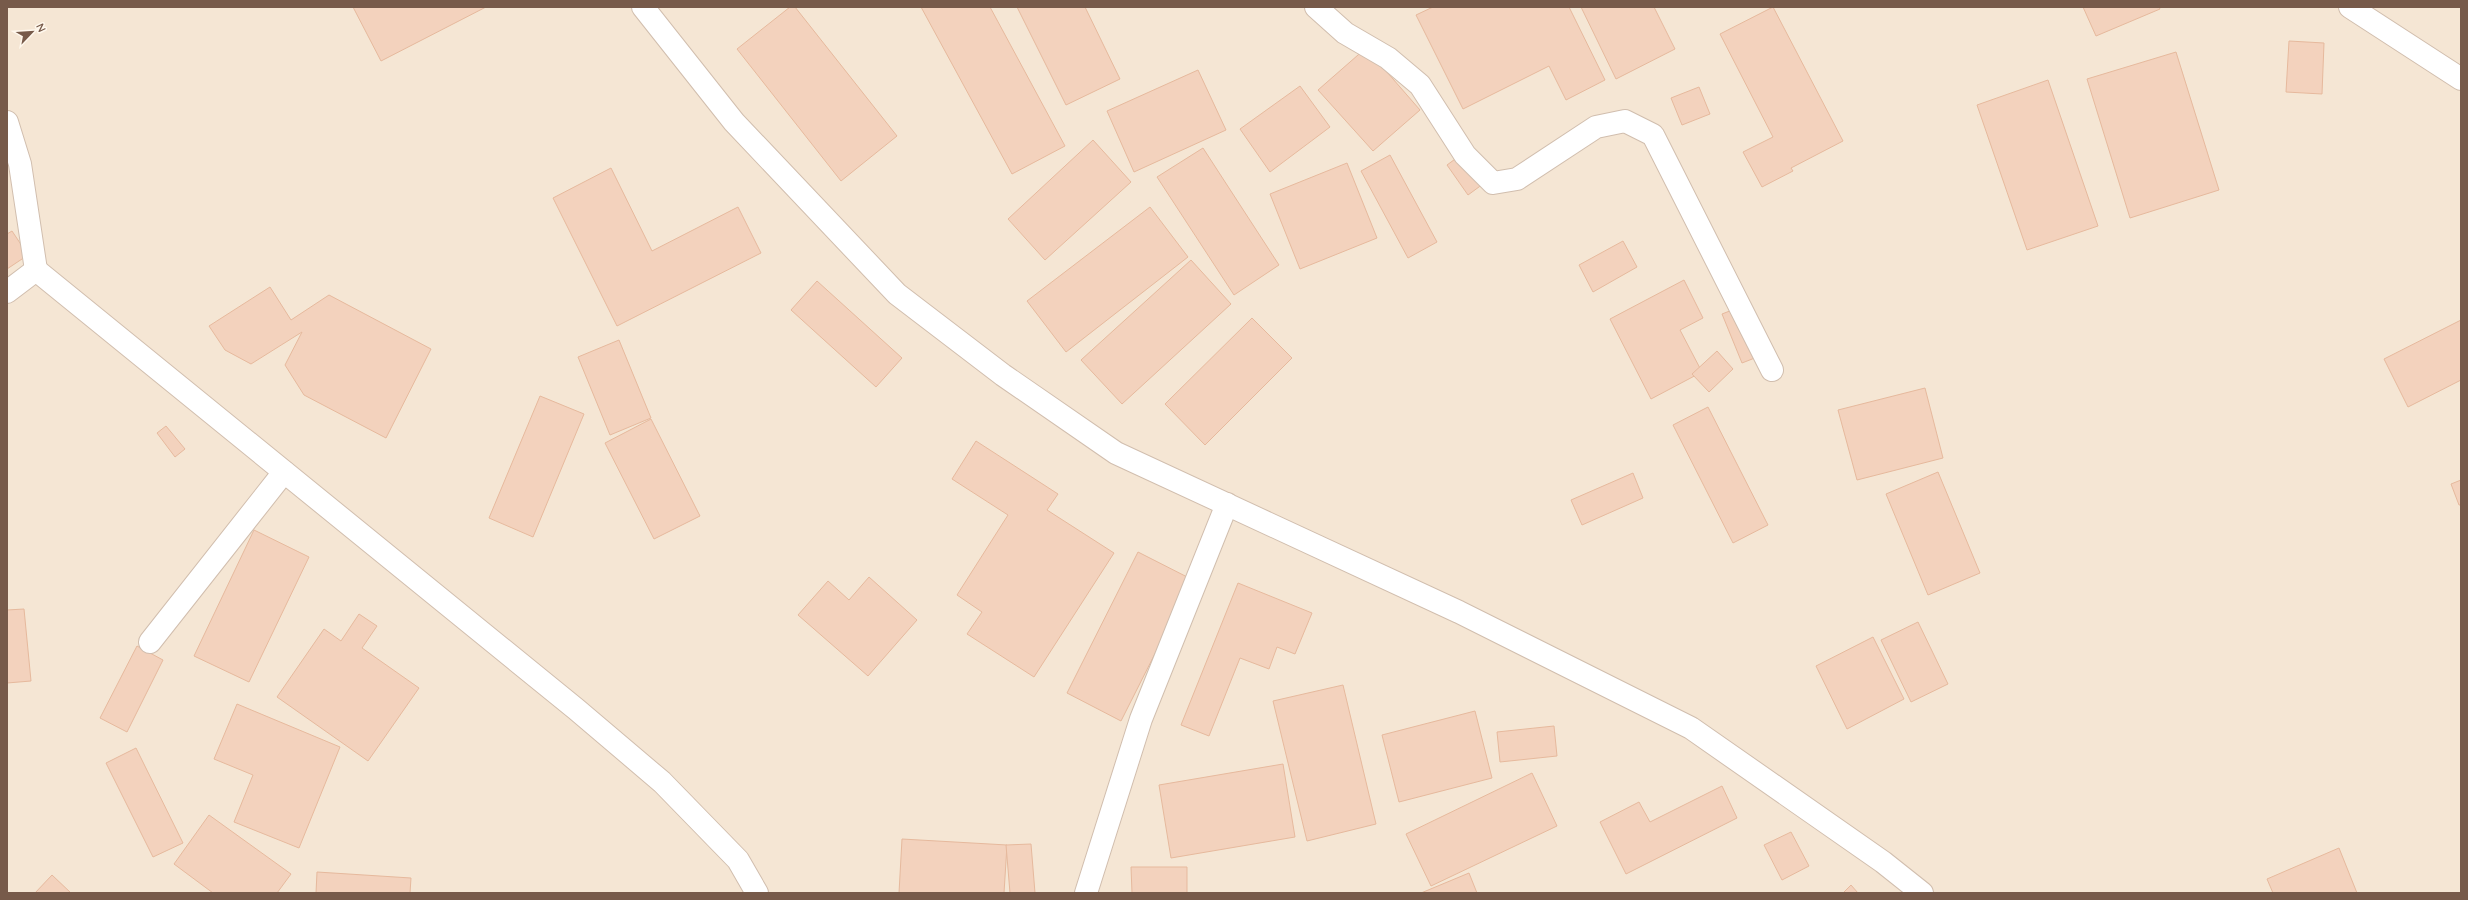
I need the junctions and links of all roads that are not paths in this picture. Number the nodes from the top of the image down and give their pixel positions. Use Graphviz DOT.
graph roads {
  1 [pos="643,7"];
  2 [pos="1316,7"];
  3 [pos="2350,7"];
  4 [pos="2460,76"];
  5 [pos="7,122"];
  6 [pos="36,270"];
  7 [pos="7,292"];
  8 [pos="1772,370"];
  9 [pos="284,472"];
  10 [pos="1226,504"];
  11 [pos="150,642"];
  12 [pos="757,893"];
  13 [pos="1086,893"];
  14 [pos="1922,893"];
  1 -- 10 [label="street"];
  2 -- 8 [label="street"];
  3 -- 4 [label="street"];
  5 -- 6 [label="street"];
  6 -- 7 [label="street"];
  6 -- 9 [label="street"];
  9 -- 11 [label="street"];
  9 -- 12 [label="street"];
  10 -- 13 [label="street"];
  10 -- 14 [label="street"];
}
